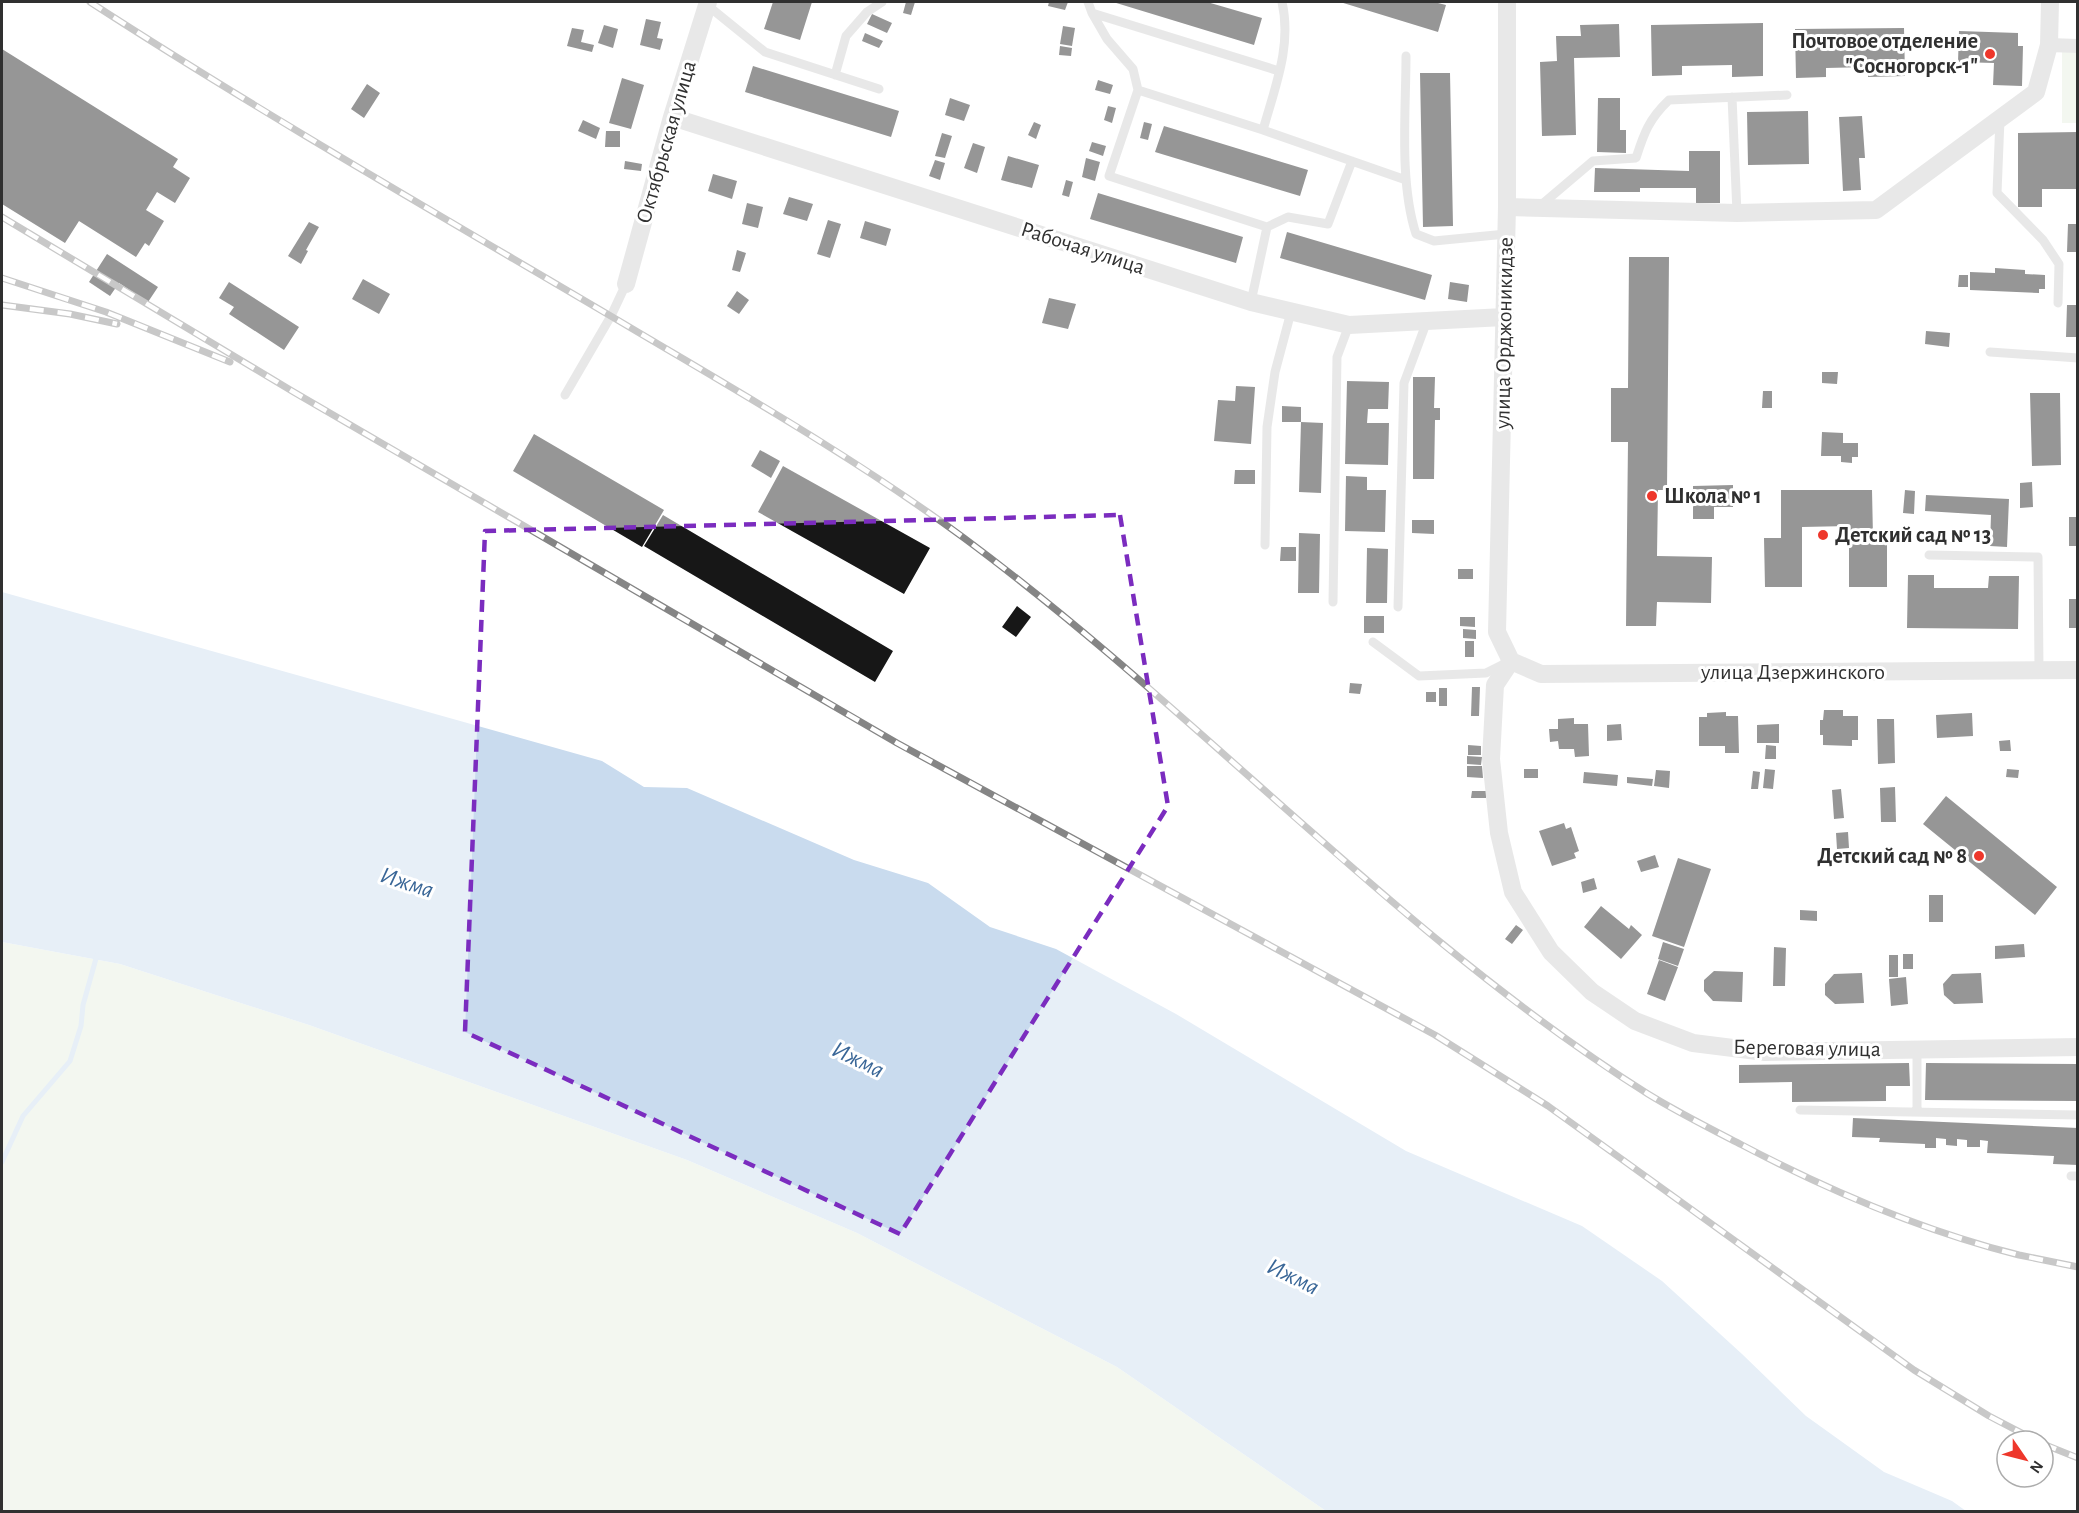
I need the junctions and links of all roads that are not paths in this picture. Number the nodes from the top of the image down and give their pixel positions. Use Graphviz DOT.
graph roads {
  1 [pos="882,2"];
  2 [pos="1088,2"];
  3 [pos="1282,2"];
  4 [pos="1507,2"];
  5 [pos="2050,2"];
  6 [pos="708,3"];
  7 [pos="1092,14"];
  8 [pos="2049,45"];
  9 [pos="2078,46"];
  10 [pos="1406,56"];
  11 [pos="1279,71"];
  12 [pos="835,75"];
  13 [pos="879,89"];
  14 [pos="1138,90"];
  15 [pos="1787,95"];
  16 [pos="1732,97"];
  17 [pos="672,117"];
  18 [pos="2000,119"];
  19 [pos="1263,130"];
  20 [pos="1352,161"];
  21 [pos="1406,180"];
  22 [pos="1507,207"];
  23 [pos="1538,208"];
  24 [pos="1737,213"];
  25 [pos="1267,227"];
  26 [pos="1506,234"];
  27 [pos="626,284"];
  28 [pos="1251,302"];
  29 [pos="2058,303"];
  30 [pos="1291,312"];
  31 [pos="1504,317"];
  32 [pos="1427,321"];
  33 [pos="1349,326"];
  34 [pos="1990,352"];
  35 [pos="2078,358"];
  36 [pos="565,395"];
  37 [pos="1265,545"];
  38 [pos="1929,555"];
  39 [pos="1334,602"];
  40 [pos="1398,607"];
  41 [pos="1373,642"];
  42 [pos="1511,660"];
  43 [pos="2039,670"];
  44 [pos="2078,670"];
  45 [pos="2078,1047"];
  46 [pos="1917,1049"];
  47 [pos="1800,1110"];
  48 [pos="1917,1112"];
  49 [pos="2078,1115"];
  1 -- 12 [label="lane"];
  2 -- 7 [label="lane"];
  3 -- 11 [label="lane"];
  4 -- 22 [label="street, улица Орджоникидзе"];
  5 -- 8 [label="street"];
  6 -- 12 [label="lane"];
  6 -- 17 [label="street, Октябрьская улица"];
  7 -- 11 [label="lane"];
  7 -- 14 [label="lane"];
  8 -- 9 [label="street"];
  8 -- 18 [label="street"];
  10 -- 21 [label="lane"];
  11 -- 19 [label="lane"];
  12 -- 13 [label="lane"];
  14 -- 19 [label="lane"];
  14 -- 25 [label="lane"];
  15 -- 16 [label="lane"];
  16 -- 23 [label="lane"];
  16 -- 24 [label="lane"];
  17 -- 27 [label="street, Октябрьская улица"];
  17 -- 28 [label="street, Рабочая улица"];
  18 -- 24 [label="street"];
  18 -- 29 [label="lane"];
  19 -- 20 [label="lane"];
  20 -- 21 [label="lane"];
  20 -- 25 [label="lane"];
  21 -- 26 [label="lane"];
  22 -- 23 [label="street"];
  22 -- 26 [label="street, улица Орджоникидзе"];
  23 -- 24 [label="street"];
  25 -- 28 [label="lane"];
  26 -- 31 [label="street, улица Орджоникидзе"];
  27 -- 36 [label="lane"];
  28 -- 30 [label="street, Рабочая улица"];
  30 -- 33 [label="street, Рабочая улица"];
  30 -- 37 [label="lane"];
  31 -- 32 [label="street, Рабочая улица"];
  31 -- 42 [label="street, улица Орджоникидзе"];
  32 -- 33 [label="street, Рабочая улица"];
  32 -- 40 [label="lane"];
  33 -- 39 [label="lane"];
  34 -- 35 [label="lane"];
  38 -- 43 [label="lane"];
  41 -- 42 [label="lane"];
  42 -- 43 [label="street, улица Дзержинского"];
  42 -- 46 [label="street, Береговая улица"];
  43 -- 44 [label="street, улица Дзержинского"];
  45 -- 46 [label="street, Береговая улица"];
  46 -- 48 [label="lane"];
  47 -- 48 [label="lane"];
  48 -- 49 [label="lane"];
}
